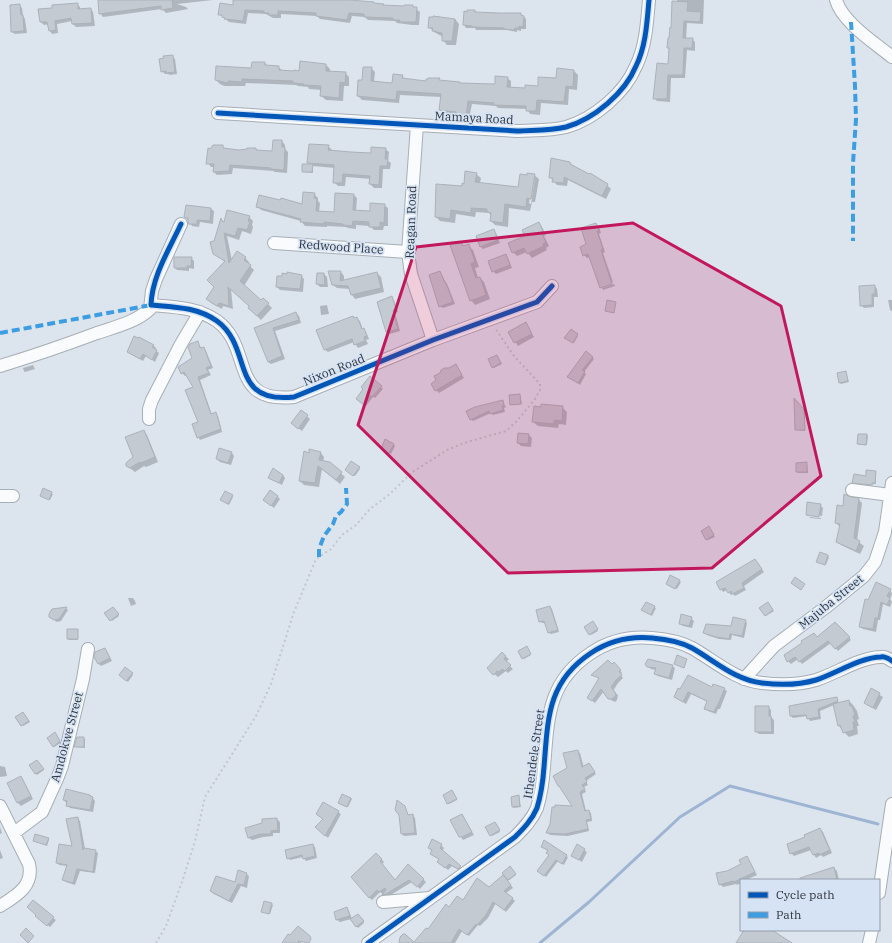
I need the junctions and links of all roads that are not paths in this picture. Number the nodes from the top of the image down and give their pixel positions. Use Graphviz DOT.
graph roads {
  1 [pos="649,0"];
  2 [pos="836,0"];
  3 [pos="892,57"];
  4 [pos="218,113"];
  5 [pos="417,125"];
  6 [pos="181,224"];
  7 [pos="274,243"];
  8 [pos="408,252"];
  9 [pos="552,286"];
  10 [pos="151,305"];
  11 [pos="200,312"];
  12 [pos="433,340"];
  13 [pos="0,366"];
  14 [pos="149,419"];
  15 [pos="891,489"];
  16 [pos="852,490"];
  17 [pos="0,496"];
  18 [pos="13,496"];
  19 [pos="88,649"];
  20 [pos="892,661"];
  21 [pos="744,679"];
  22 [pos="892,804"];
  23 [pos="0,806"];
  24 [pos="14,833"];
  25 [pos="880,886"];
  26 [pos="431,898"];
  27 [pos="383,902"];
  28 [pos="0,906"];
  29 [pos="872,931"];
  30 [pos="368,943"];
  31 [pos="870,943"];
  1 -- 5 [label="street, Mamaya Road"];
  2 -- 3 [label="street"];
  4 -- 5 [label="street, Mamaya Road"];
  5 -- 8 [label="street, Reagan Road"];
  6 -- 10 [label="street"];
  7 -- 8 [label="street, Redwood Place"];
  8 -- 12 [label="street, Reagan Road"];
  9 -- 12 [label="street, Nixon Road"];
  10 -- 11 [label="street, Nixon Road"];
  10 -- 13 [label="street"];
  11 -- 12 [label="street, Nixon Road"];
  11 -- 14 [label="street"];
  15 -- 16 [label="street"];
  15 -- 21 [label="street, Majuba Street"];
  17 -- 18 [label="street"];
  19 -- 24 [label="street, Amdokwe Street"];
  20 -- 21 [label="street, Ithendele Street"];
  21 -- 26 [label="street, Ithendele Street"];
  22 -- 25 [label="street"];
  23 -- 24 [label="street"];
  24 -- 28 [label="street"];
  26 -- 27 [label="street"];
  26 -- 30 [label="street, Ithendele Street"];
  29 -- 31 [label="street"];
}
